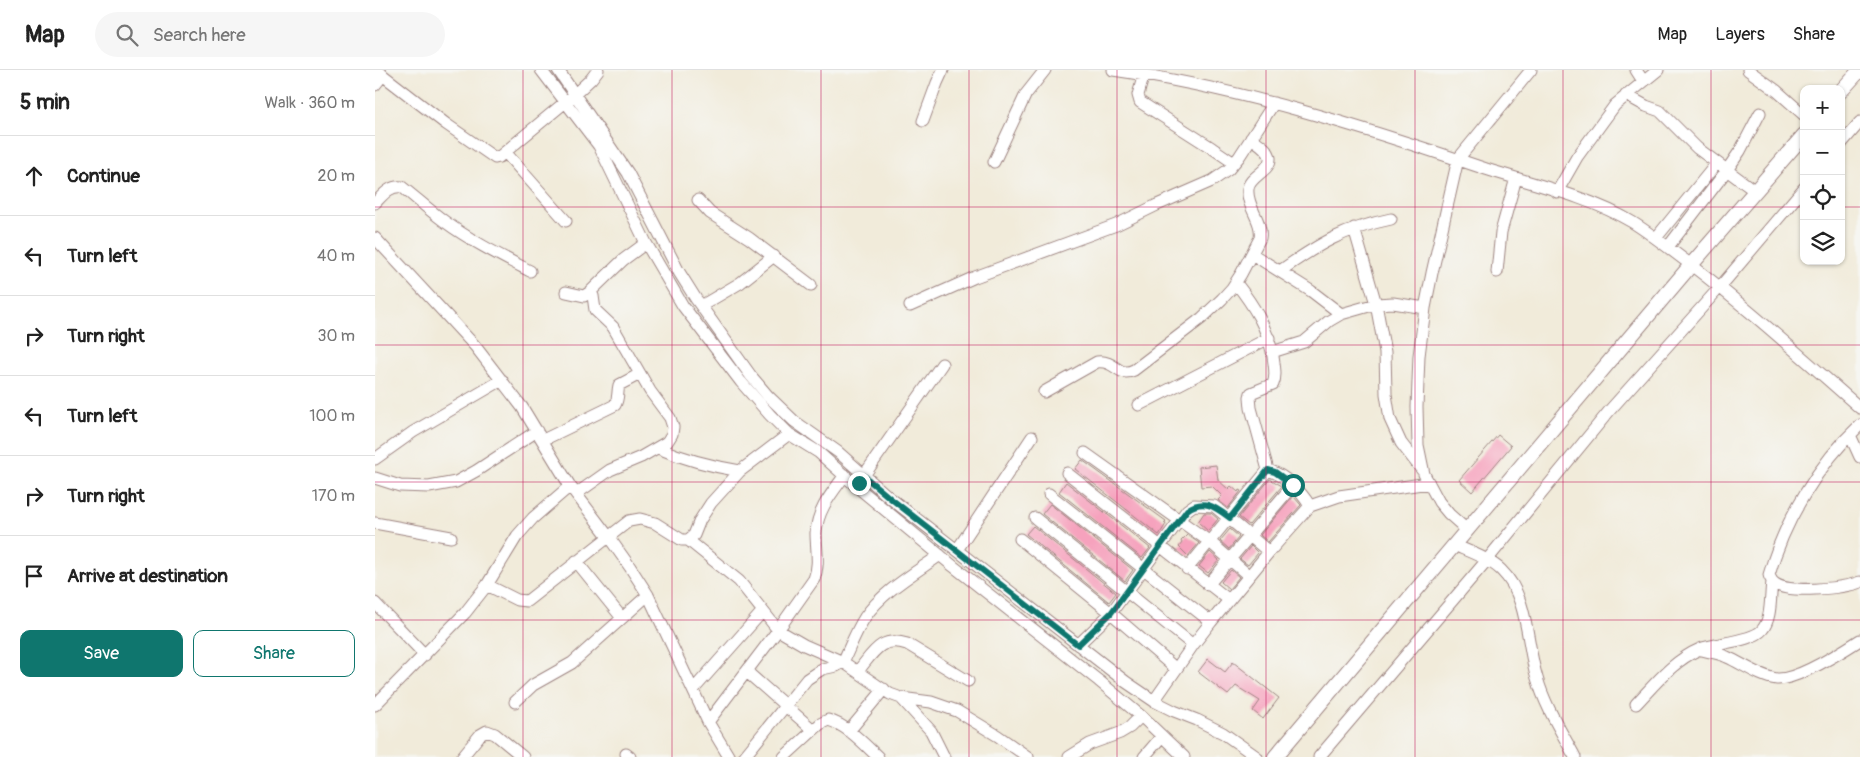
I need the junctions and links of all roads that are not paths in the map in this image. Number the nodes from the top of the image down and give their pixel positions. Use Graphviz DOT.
graph roads {
  1 [pos="541,70"];
  2 [pos="558,70"];
  3 [pos="598,70"];
  4 [pos="943,70"];
  5 [pos="1045,70"];
  6 [pos="1113,70"];
  7 [pos="1531,70"];
  8 [pos="1636,70"];
  9 [pos="1658,70"];
  10 [pos="1748,70"];
  11 [pos="1860,70"];
  12 [pos="379,72"];
  13 [pos="1143,74"];
  14 [pos="1643,81"];
  15 [pos="375,85"];
  16 [pos="1845,87"];
  17 [pos="1626,95"];
  18 [pos="571,98"];
  19 [pos="1274,103"];
  20 [pos="1800,112"];
  21 [pos="1760,113"];
  22 [pos="923,121"];
  23 [pos="1860,122"];
  24 [pos="1251,138"];
  25 [pos="1845,139"];
  26 [pos="1800,140"];
  27 [pos="505,152"];
  28 [pos="1458,159"];
  29 [pos="994,162"];
  30 [pos="1234,163"];
  31 [pos="1722,167"];
  32 [pos="1516,178"];
  33 [pos="1755,191"];
  34 [pos="1557,192"];
  35 [pos="1800,193"];
  36 [pos="698,200"];
  37 [pos="375,203"];
  38 [pos="1391,219"];
  39 [pos="566,221"];
  40 [pos="1354,228"];
  41 [pos="375,238"];
  42 [pos="1656,238"];
  43 [pos="645,243"];
  44 [pos="1668,247"];
  45 [pos="1252,254"];
  46 [pos="774,256"];
  47 [pos="1691,265"];
  48 [pos="530,271"];
  49 [pos="1280,271"];
  50 [pos="1497,272"];
  51 [pos="1236,283"];
  52 [pos="811,285"];
  53 [pos="1720,287"];
  54 [pos="566,292"];
  55 [pos="590,292"];
  56 [pos="1376,304"];
  57 [pos="701,306"];
  58 [pos="910,306"];
  59 [pos="1425,308"];
  60 [pos="1341,314"];
  61 [pos="1269,338"];
  62 [pos="1272,352"];
  63 [pos="942,364"];
  64 [pos="640,374"];
  65 [pos="502,380"];
  66 [pos="1044,392"];
  67 [pos="1139,405"];
  68 [pos="1860,408"];
  69 [pos="1860,425"];
  70 [pos="789,434"];
  71 [pos="1850,434"];
  72 [pos="540,436"];
  73 [pos="1032,437"];
  74 [pos="659,448"];
  75 [pos="1085,452"];
  76 [pos="1860,457"];
  77 [pos="375,458"];
  78 [pos="1268,470"];
  79 [pos="740,471"];
  80 [pos="1067,474"];
  81 [pos="845,476"];
  82 [pos="375,478"];
  83 [pos="1427,478"];
  84 [pos="860,481"];
  85 [pos="1293,485"];
  86 [pos="573,490"];
  87 [pos="1049,494"];
  88 [pos="1310,506"];
  89 [pos="1035,518"];
  90 [pos="1230,518"];
  91 [pos="1179,521"];
  92 [pos="375,523"];
  93 [pos="1467,530"];
  94 [pos="1249,535"];
  95 [pos="608,536"];
  96 [pos="451,537"];
  97 [pos="1020,539"];
  98 [pos="688,540"];
  99 [pos="1210,542"];
  100 [pos="1454,545"];
  101 [pos="1159,546"];
  102 [pos="957,550"];
  103 [pos="1269,552"];
  104 [pos="940,555"];
  105 [pos="1229,559"];
  106 [pos="1487,560"];
  107 [pos="576,561"];
  108 [pos="1144,568"];
  109 [pos="1187,569"];
  110 [pos="1249,576"];
  111 [pos="1772,582"];
  112 [pos="1860,582"];
  113 [pos="487,585"];
  114 [pos="1208,585"];
  115 [pos="1127,592"];
  116 [pos="647,595"];
  117 [pos="1229,600"];
  118 [pos="375,604"];
  119 [pos="763,611"];
  120 [pos="1111,613"];
  121 [pos="623,618"];
  122 [pos="1211,622"];
  123 [pos="778,630"];
  124 [pos="1860,640"];
  125 [pos="1078,645"];
  126 [pos="1193,645"];
  127 [pos="1699,650"];
  128 [pos="425,655"];
  129 [pos="843,662"];
  130 [pos="1176,669"];
  131 [pos="858,671"];
  132 [pos="747,672"];
  133 [pos="969,681"];
  134 [pos="693,690"];
  135 [pos="884,690"];
  136 [pos="901,698"];
  137 [pos="1154,701"];
  138 [pos="515,702"];
  139 [pos="1636,704"];
  140 [pos="375,705"];
  141 [pos="785,706"];
  142 [pos="1141,716"];
  143 [pos="708,722"];
  144 [pos="813,730"];
  145 [pos="849,731"];
  146 [pos="1162,736"];
  147 [pos="462,757"];
  148 [pos="523,757"];
  149 [pos="729,757"];
  150 [pos="744,757"];
  151 [pos="783,757"];
  152 [pos="878,757"];
  153 [pos="944,757"];
  154 [pos="1028,757"];
  155 [pos="1069,757"];
  156 [pos="1144,757"];
  157 [pos="1184,757"];
  158 [pos="1257,757"];
  159 [pos="1275,757"];
  160 [pos="1319,757"];
  161 [pos="1575,757"];
  1 -- 18 [label="street"];
  2 -- 18 [label="street"];
  3 -- 18 [label="street"];
  4 -- 22 [label="street"];
  5 -- 29 [label="street"];
  6 -- 13 [label="street"];
  7 -- 28 [label="street"];
  8 -- 14 [label="street"];
  9 -- 14 [label="street"];
  10 -- 20 [label="street"];
  11 -- 16 [label="street"];
  12 -- 15 [label="street"];
  12 -- 27 [label="street"];
  13 -- 19 [label="street"];
  13 -- 30 [label="street"];
  14 -- 17 [label="street"];
  17 -- 31 [label="street"];
  17 -- 34 [label="street"];
  18 -- 27 [label="street"];
  18 -- 43 [label="street"];
  18 -- 57 [label="street"];
  19 -- 24 [label="street"];
  19 -- 28 [label="street"];
  21 -- 31 [label="street"];
  23 -- 25 [label="street"];
  24 -- 30 [label="street"];
  24 -- 45 [label="street"];
  26 -- 33 [label="street"];
  27 -- 39 [label="street"];
  28 -- 32 [label="street"];
  28 -- 59 [label="street"];
  30 -- 58 [label="street"];
  31 -- 33 [label="street"];
  31 -- 42 [label="street"];
  31 -- 44 [label="street"];
  32 -- 34 [label="street"];
  32 -- 50 [label="street"];
  33 -- 47 [label="street"];
  34 -- 42 [label="street"];
  35 -- 53 [label="street"];
  36 -- 46 [label="street"];
  37 -- 48 [label="street"];
  38 -- 40 [label="street"];
  40 -- 49 [label="street"];
  40 -- 56 [label="street"];
  41 -- 65 [label="street"];
  42 -- 44 [label="street"];
  43 -- 55 [label="street"];
  43 -- 70 [label="street"];
  44 -- 47 [label="street"];
  45 -- 49 [label="street"];
  45 -- 51 [label="street"];
  46 -- 52 [label="street"];
  46 -- 57 [label="street"];
  47 -- 53 [label="street"];
  47 -- 93 [label="street"];
  49 -- 60 [label="street"];
  51 -- 61 [label="street"];
  51 -- 66 [label="street"];
  53 -- 68 [label="street"];
  53 -- 106 [label="street"];
  54 -- 55 [label="street"];
  55 -- 64 [label="street"];
  56 -- 59 [label="street"];
  56 -- 60 [label="street"];
  56 -- 83 [label="street"];
  57 -- 84 [label="street"];
  59 -- 83 [label="street"];
  60 -- 62 [label="street"];
  61 -- 62 [label="street"];
  61 -- 67 [label="street"];
  62 -- 78 [label="street"];
  63 -- 84 [label="street"];
  64 -- 72 [label="street"];
  64 -- 74 [label="street"];
  65 -- 72 [label="street"];
  65 -- 77 [label="street"];
  69 -- 71 [label="street"];
  70 -- 79 [label="street"];
  70 -- 81 [label="street"];
  71 -- 76 [label="street"];
  71 -- 111 [label="street"];
  72 -- 82 [label="street"];
  72 -- 86 [label="street"];
  73 -- 102 [label="street"];
  74 -- 79 [label="street"];
  74 -- 86 [label="street"];
  75 -- 91 [label="street"];
  78 -- 85 [label="street"];
  78 -- 90 [label="street"];
  79 -- 98 [label="street"];
  80 -- 101 [label="street"];
  81 -- 84 [label="street"];
  81 -- 123 [label="street"];
  83 -- 88 [label="street"];
  83 -- 93 [label="street"];
  84 -- 102 [label="street"];
  84 -- 104 [label="street"];
  85 -- 88 [label="street"];
  85 -- 94 [label="street"];
  86 -- 95 [label="street"];
  86 -- 113 [label="street"];
  87 -- 108 [label="street"];
  88 -- 103 [label="street"];
  89 -- 115 [label="street"];
  90 -- 91 [label="street"];
  90 -- 94 [label="street"];
  90 -- 99 [label="street"];
  91 -- 99 [label="street"];
  91 -- 101 [label="street"];
  92 -- 96 [label="street"];
  93 -- 100 [label="street"];
  94 -- 103 [label="street"];
  94 -- 105 [label="street"];
  95 -- 98 [label="street"];
  95 -- 107 [label="street"];
  95 -- 116 [label="street"];
  97 -- 120 [label="street"];
  98 -- 119 [label="street"];
  99 -- 105 [label="street"];
  99 -- 109 [label="street"];
  100 -- 106 [label="street"];
  100 -- 159 [label="street"];
  101 -- 108 [label="street"];
  101 -- 109 [label="street"];
  102 -- 125 [label="street"];
  103 -- 110 [label="street"];
  104 -- 129 [label="street"];
  104 -- 142 [label="street"];
  105 -- 110 [label="street"];
  105 -- 114 [label="street"];
  106 -- 160 [label="street"];
  106 -- 161 [label="street"];
  107 -- 113 [label="street"];
  107 -- 121 [label="street"];
  108 -- 115 [label="street"];
  108 -- 122 [label="street"];
  109 -- 114 [label="street"];
  110 -- 117 [label="street"];
  111 -- 112 [label="street"];
  111 -- 127 [label="street"];
  113 -- 128 [label="street"];
  114 -- 117 [label="street"];
  115 -- 120 [label="street"];
  115 -- 126 [label="street"];
  116 -- 121 [label="street"];
  116 -- 134 [label="street"];
  117 -- 122 [label="street"];
  118 -- 128 [label="street"];
  119 -- 123 [label="street"];
  119 -- 134 [label="street"];
  120 -- 125 [label="street"];
  120 -- 130 [label="street"];
  121 -- 138 [label="street"];
  122 -- 126 [label="street"];
  123 -- 129 [label="street"];
  123 -- 132 [label="street"];
  124 -- 127 [label="street"];
  125 -- 137 [label="street"];
  126 -- 130 [label="street"];
  127 -- 139 [label="street"];
  128 -- 140 [label="street"];
  129 -- 131 [label="street"];
  129 -- 141 [label="street"];
  130 -- 137 [label="street"];
  131 -- 133 [label="street"];
  131 -- 135 [label="street"];
  132 -- 141 [label="street"];
  132 -- 143 [label="street"];
  134 -- 143 [label="street"];
  135 -- 136 [label="street"];
  135 -- 145 [label="street"];
  136 -- 153 [label="street"];
  136 -- 154 [label="street"];
  137 -- 158 [label="street"];
  141 -- 144 [label="street"];
  141 -- 150 [label="street"];
  142 -- 146 [label="street"];
  142 -- 155 [label="street"];
  143 -- 149 [label="street"];
  144 -- 145 [label="street"];
  144 -- 151 [label="street"];
  145 -- 152 [label="street"];
  146 -- 156 [label="street"];
  146 -- 157 [label="street"];
  147 -- 148 [label="street"];
}
